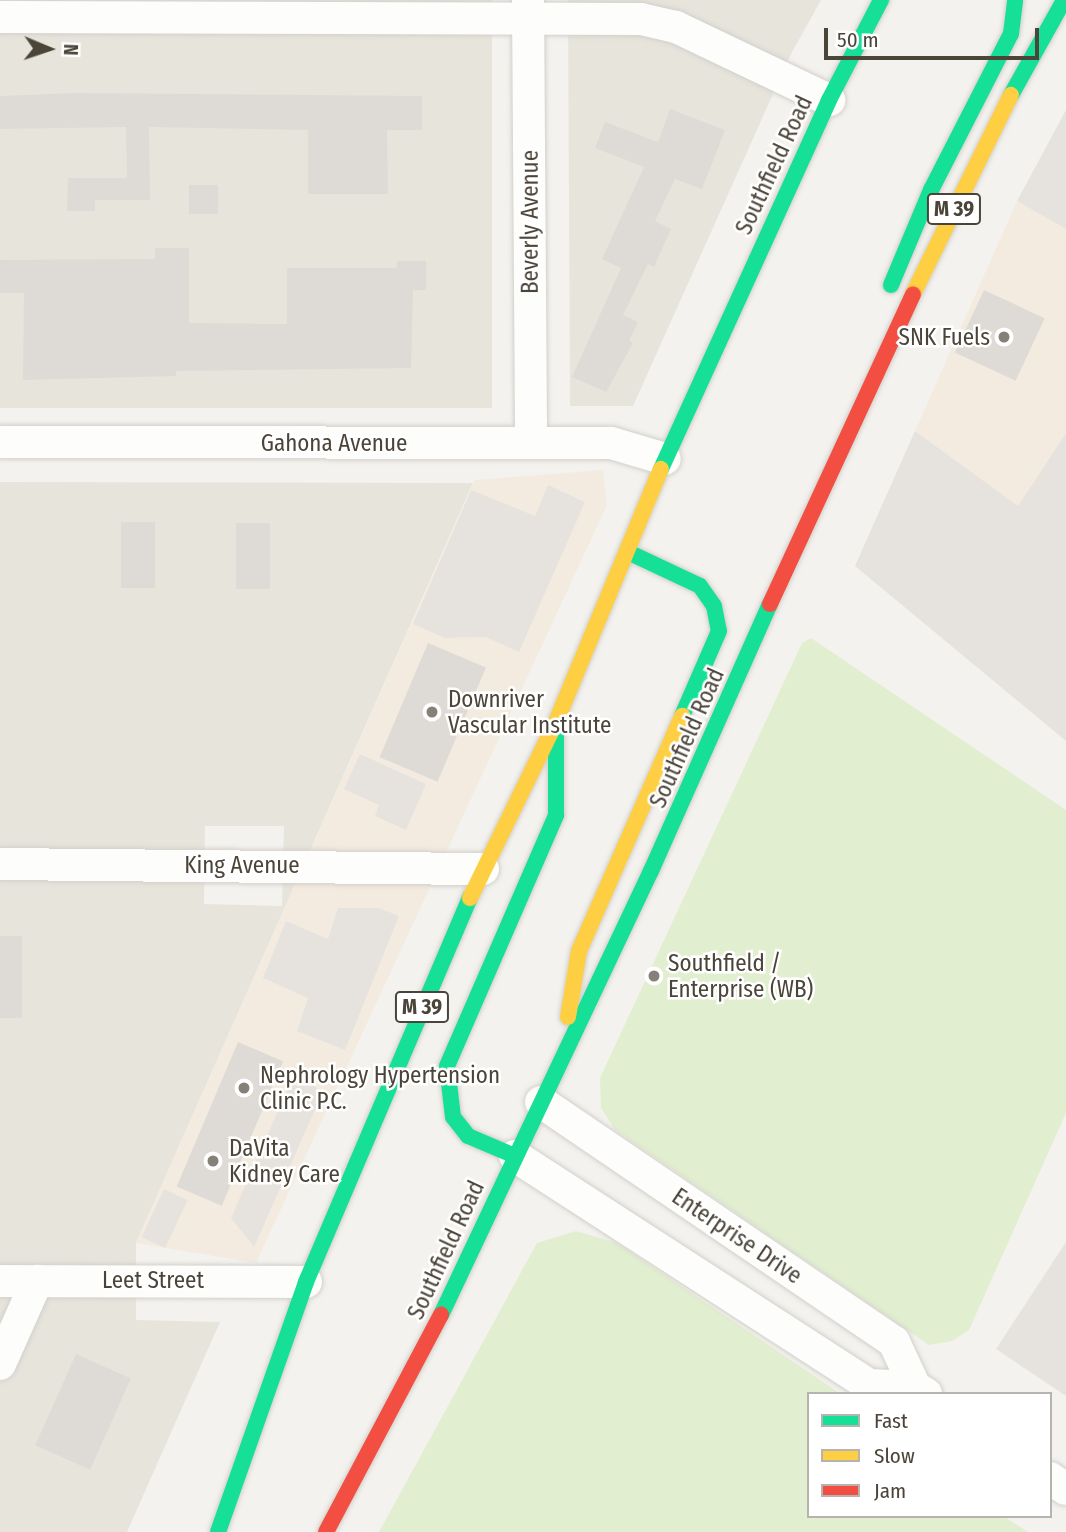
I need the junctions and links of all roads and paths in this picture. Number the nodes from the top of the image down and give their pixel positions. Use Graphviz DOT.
graph roads {
  1 [pos="881,0"];
  2 [pos="1015,0"];
  3 [pos="1063,0"];
  4 [pos="528,9"];
  5 [pos="0,17"];
  6 [pos="829,100"];
  7 [pos="883,303"];
  8 [pos="868,348"];
  9 [pos="850,421"];
  10 [pos="0,442"];
  11 [pos="531,443"];
  12 [pos="665,459"];
  13 [pos="629,553"];
  14 [pos="556,722"];
  15 [pos="0,864"];
  16 [pos="483,869"];
  17 [pos="561,1062"];
  18 [pos="541,1102"];
  19 [pos="515,1156"];
  20 [pos="0,1281"];
  21 [pos="37,1281"];
  22 [pos="306,1282"];
  23 [pos="0,1364"];
  24 [pos="920,1390"];
  25 [pos="237,1472"];
  26 [pos="350,1494"];
  27 [pos="208,1532"];
  28 [pos="218,1532"];
  29 [pos="326,1532"];
  30 [pos="335,1532"];
  1 -- 6 [label="highway, Southfield Road / M 39"];
  2 -- 7 [label="highway"];
  3 -- 9 [label="highway, Southfield Road / M 39"];
  4 -- 5 [label="street"];
  4 -- 6 [label="street"];
  4 -- 11 [label="street, Beverly Avenue"];
  6 -- 12 [label="highway, Southfield Road / M 39"];
  8 -- 9 [label="highway"];
  9 -- 17 [label="highway, Southfield Road / M 39"];
  10 -- 11 [label="street, Gahona Avenue"];
  11 -- 12 [label="street, Gahona Avenue"];
  12 -- 13 [label="highway, Southfield Road / M 39"];
  13 -- 14 [label="highway, Southfield Road / M 39"];
  13 -- 17 [label="highway"];
  14 -- 16 [label="highway, Southfield Road / M 39"];
  14 -- 19 [label="highway"];
  15 -- 16 [label="street, King Avenue"];
  16 -- 22 [label="highway, Southfield Road / M 39"];
  17 -- 18 [label="highway, Southfield Road / M 39"];
  18 -- 19 [label="highway, Southfield Road / M 39"];
  18 -- 24 [label="street, Enterprise Drive"];
  19 -- 24 [label="street, Enterprise Drive"];
  19 -- 26 [label="highway, Southfield Road / M 39"];
  20 -- 21 [label="street, Leet Street"];
  21 -- 22 [label="street, Leet Street"];
  21 -- 23 [label="street"];
  22 -- 25 [label="highway, Southfield Road / M 39"];
  25 -- 27 [label="highway, Southfield Road / M 39"];
  25 -- 28 [label="highway, Southfield Road / M 39"];
  26 -- 29 [label="highway, Southfield Road / M 39"];
  26 -- 30 [label="highway, Southfield Road / M 39"];
}
